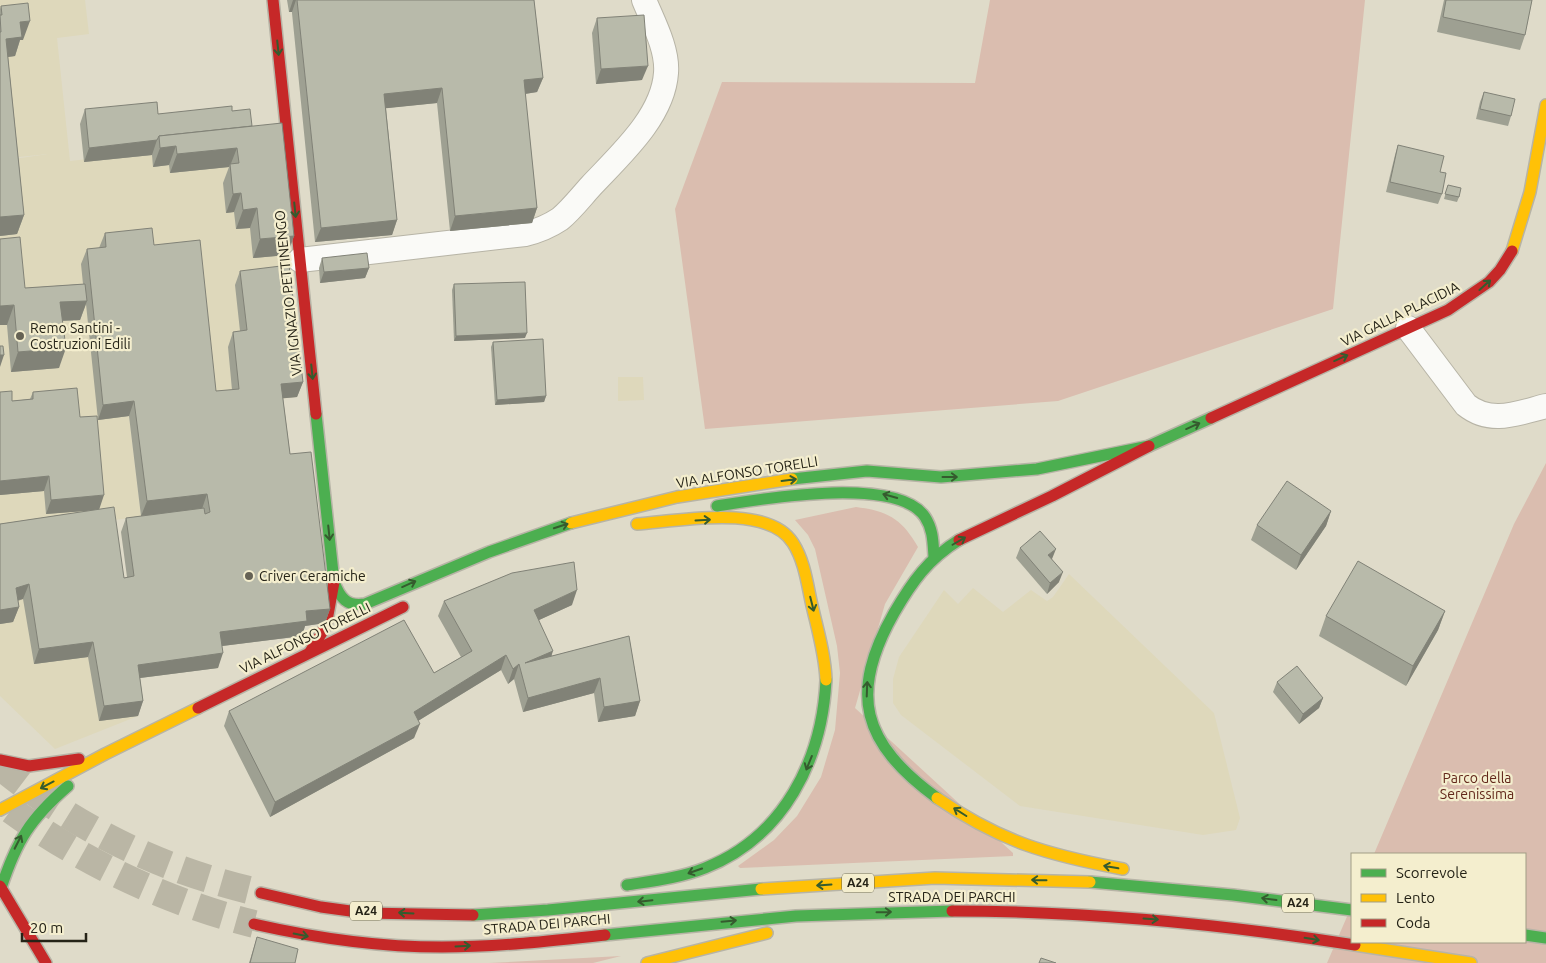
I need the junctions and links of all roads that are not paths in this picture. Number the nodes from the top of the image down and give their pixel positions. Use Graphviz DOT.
graph roads {
  1 [pos="273,0"];
  2 [pos="644,0"];
  3 [pos="1546,105"];
  4 [pos="300,260"];
  5 [pos="1408,328"];
  6 [pos="1546,406"];
  7 [pos="1149,446"];
  8 [pos="934,557"];
  9 [pos="334,582"];
  10 [pos="418,600"];
  11 [pos="365,604"];
  12 [pos="310,652"];
  13 [pos="105,754"];
  14 [pos="0,760"];
  15 [pos="0,810"];
  16 [pos="1130,870"];
  17 [pos="1156,876"];
  18 [pos="618,886"];
  19 [pos="0,887"];
  20 [pos="262,893"];
  21 [pos="1245,895"];
  22 [pos="563,896"];
  23 [pos="1351,910"];
  24 [pos="472,915"];
  25 [pos="818,915"];
  26 [pos="254,924"];
  27 [pos="1526,935"];
  28 [pos="1546,938"];
  29 [pos="46,963"];
  30 [pos="647,963"];
  31 [pos="1471,963"];
  1 -- 4 [label="main road, VIA IGNAZIO PETTINENGO, one-way"];
  2 -- 4 [label="street"];
  5 -- 3 [label="main road, VIA GALLA PLACIDIA, one-way"];
  4 -- 9 [label="main road, VIA IGNAZIO PETTINENGO, one-way"];
  5 -- 6 [label="street"];
  7 -- 5 [label="main road, VIA GALLA PLACIDIA, one-way"];
  8 -- 7 [label="main road, one-way"];
  11 -- 7 [label="main road, VIA ALFONSO TORELLI, one-way"];
  16 -- 8 [label="main road, one-way"];
  8 -- 18 [label="main road, one-way"];
  9 -- 11 [label="main road, VIA IGNAZIO PETTINENGO"];
  9 -- 12 [label="main road, VIA IGNAZIO PETTINENGO"];
  10 -- 12 [label="main road, VIA ALFONSO TORELLI"];
  12 -- 13 [label="main road, VIA ALFONSO TORELLI"];
  13 -- 14 [label="main road"];
  13 -- 15 [label="main road, VIA ALFONSO TORELLI, one-way"];
  19 -- 13 [label="main road, one-way"];
  17 -- 21 [label="main road"];
  19 -- 29 [label="main road"];
  24 -- 20 [label="main road, STRADA DEI PARCHI / A24, one-way"];
  23 -- 21 [label="main road, STRADA DEI PARCHI / A24, one-way"];
  21 -- 24 [label="main road, STRADA DEI PARCHI / A24, one-way"];
  22 -- 24 [label="main road"];
  26 -- 25 [label="main road, STRADA DEI PARCHI / A24, one-way"];
  25 -- 30 [label="main road"];
  25 -- 31 [label="main road, STRADA DEI PARCHI / A24, one-way"];
  27 -- 28 [label="main road"];
}
